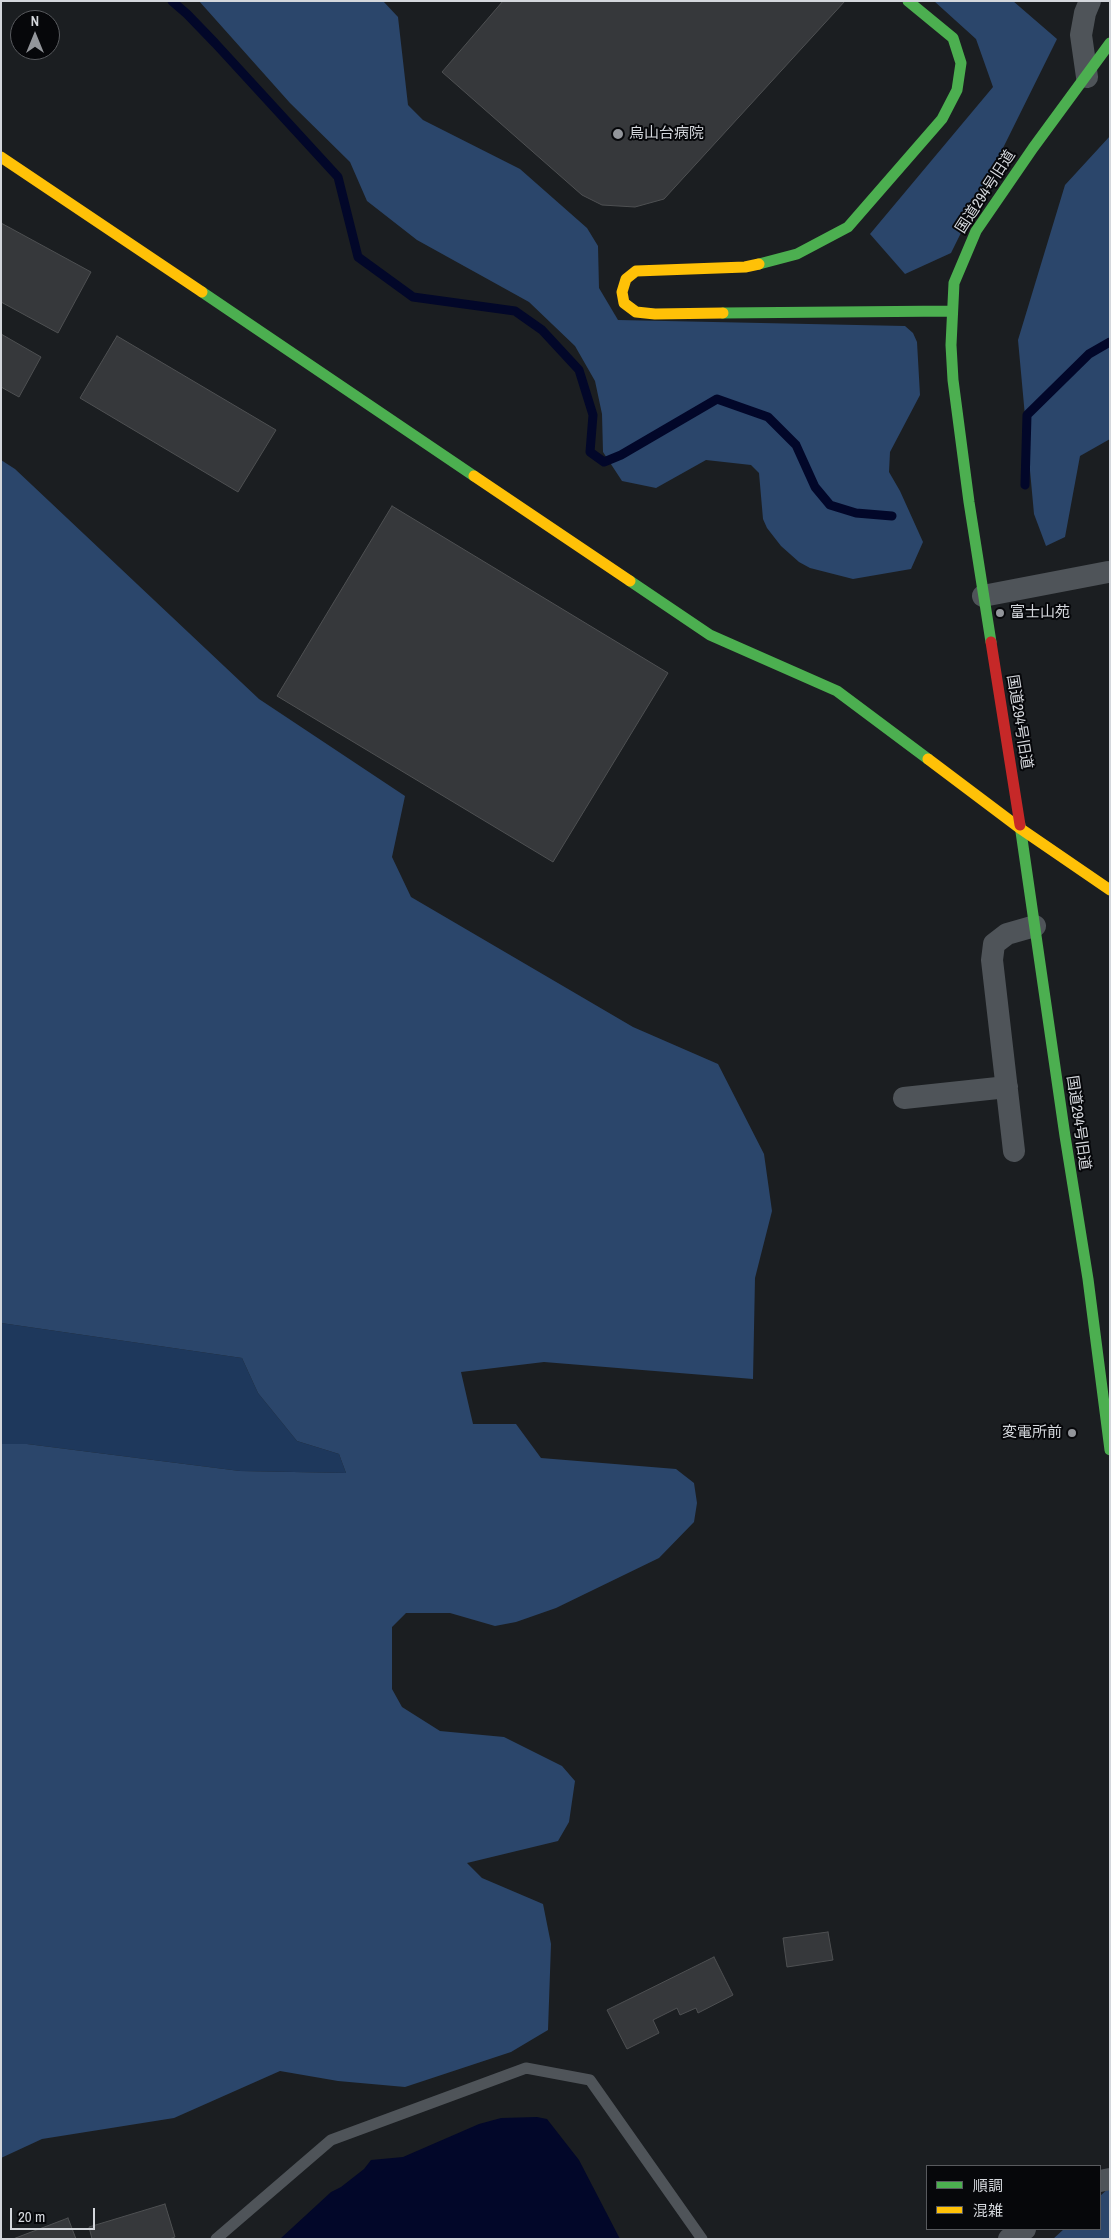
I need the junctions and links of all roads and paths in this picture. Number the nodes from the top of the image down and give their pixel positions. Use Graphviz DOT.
graph roads {
  1 [pos="908,1"];
  2 [pos="1090,1"];
  3 [pos="1110,43"];
  4 [pos="1087,77"];
  5 [pos="1,157"];
  6 [pos="952,311"];
  7 [pos="1108,572"];
  8 [pos="983,596"];
  9 [pos="1021,829"];
  10 [pos="1110,890"];
  11 [pos="1035,926"];
  12 [pos="1006,1087"];
  13 [pos="904,1098"];
  14 [pos="1014,1151"];
  15 [pos="1109,1439"];
  16 [pos="1023,2230"];
  17 [pos="216,2239"];
  18 [pos="702,2239"];
  19 [pos="1009,2239"];
  1 -- 6 [label="street"];
  2 -- 4 [label="street"];
  3 -- 4 [label="street, 国道294号旧道"];
  4 -- 6 [label="street, 国道294号旧道"];
  5 -- 9 [label="street"];
  6 -- 8 [label="street, 国道294号旧道"];
  7 -- 8 [label="street"];
  8 -- 9 [label="street, 国道294号旧道"];
  9 -- 10 [label="street"];
  9 -- 11 [label="street, 国道294号旧道"];
  11 -- 12 [label="street"];
  11 -- 15 [label="street, 国道294号旧道"];
  12 -- 13 [label="street"];
  12 -- 14 [label="street"];
  16 -- 19 [label="street"];
  17 -- 18 [label="lane"];
}
